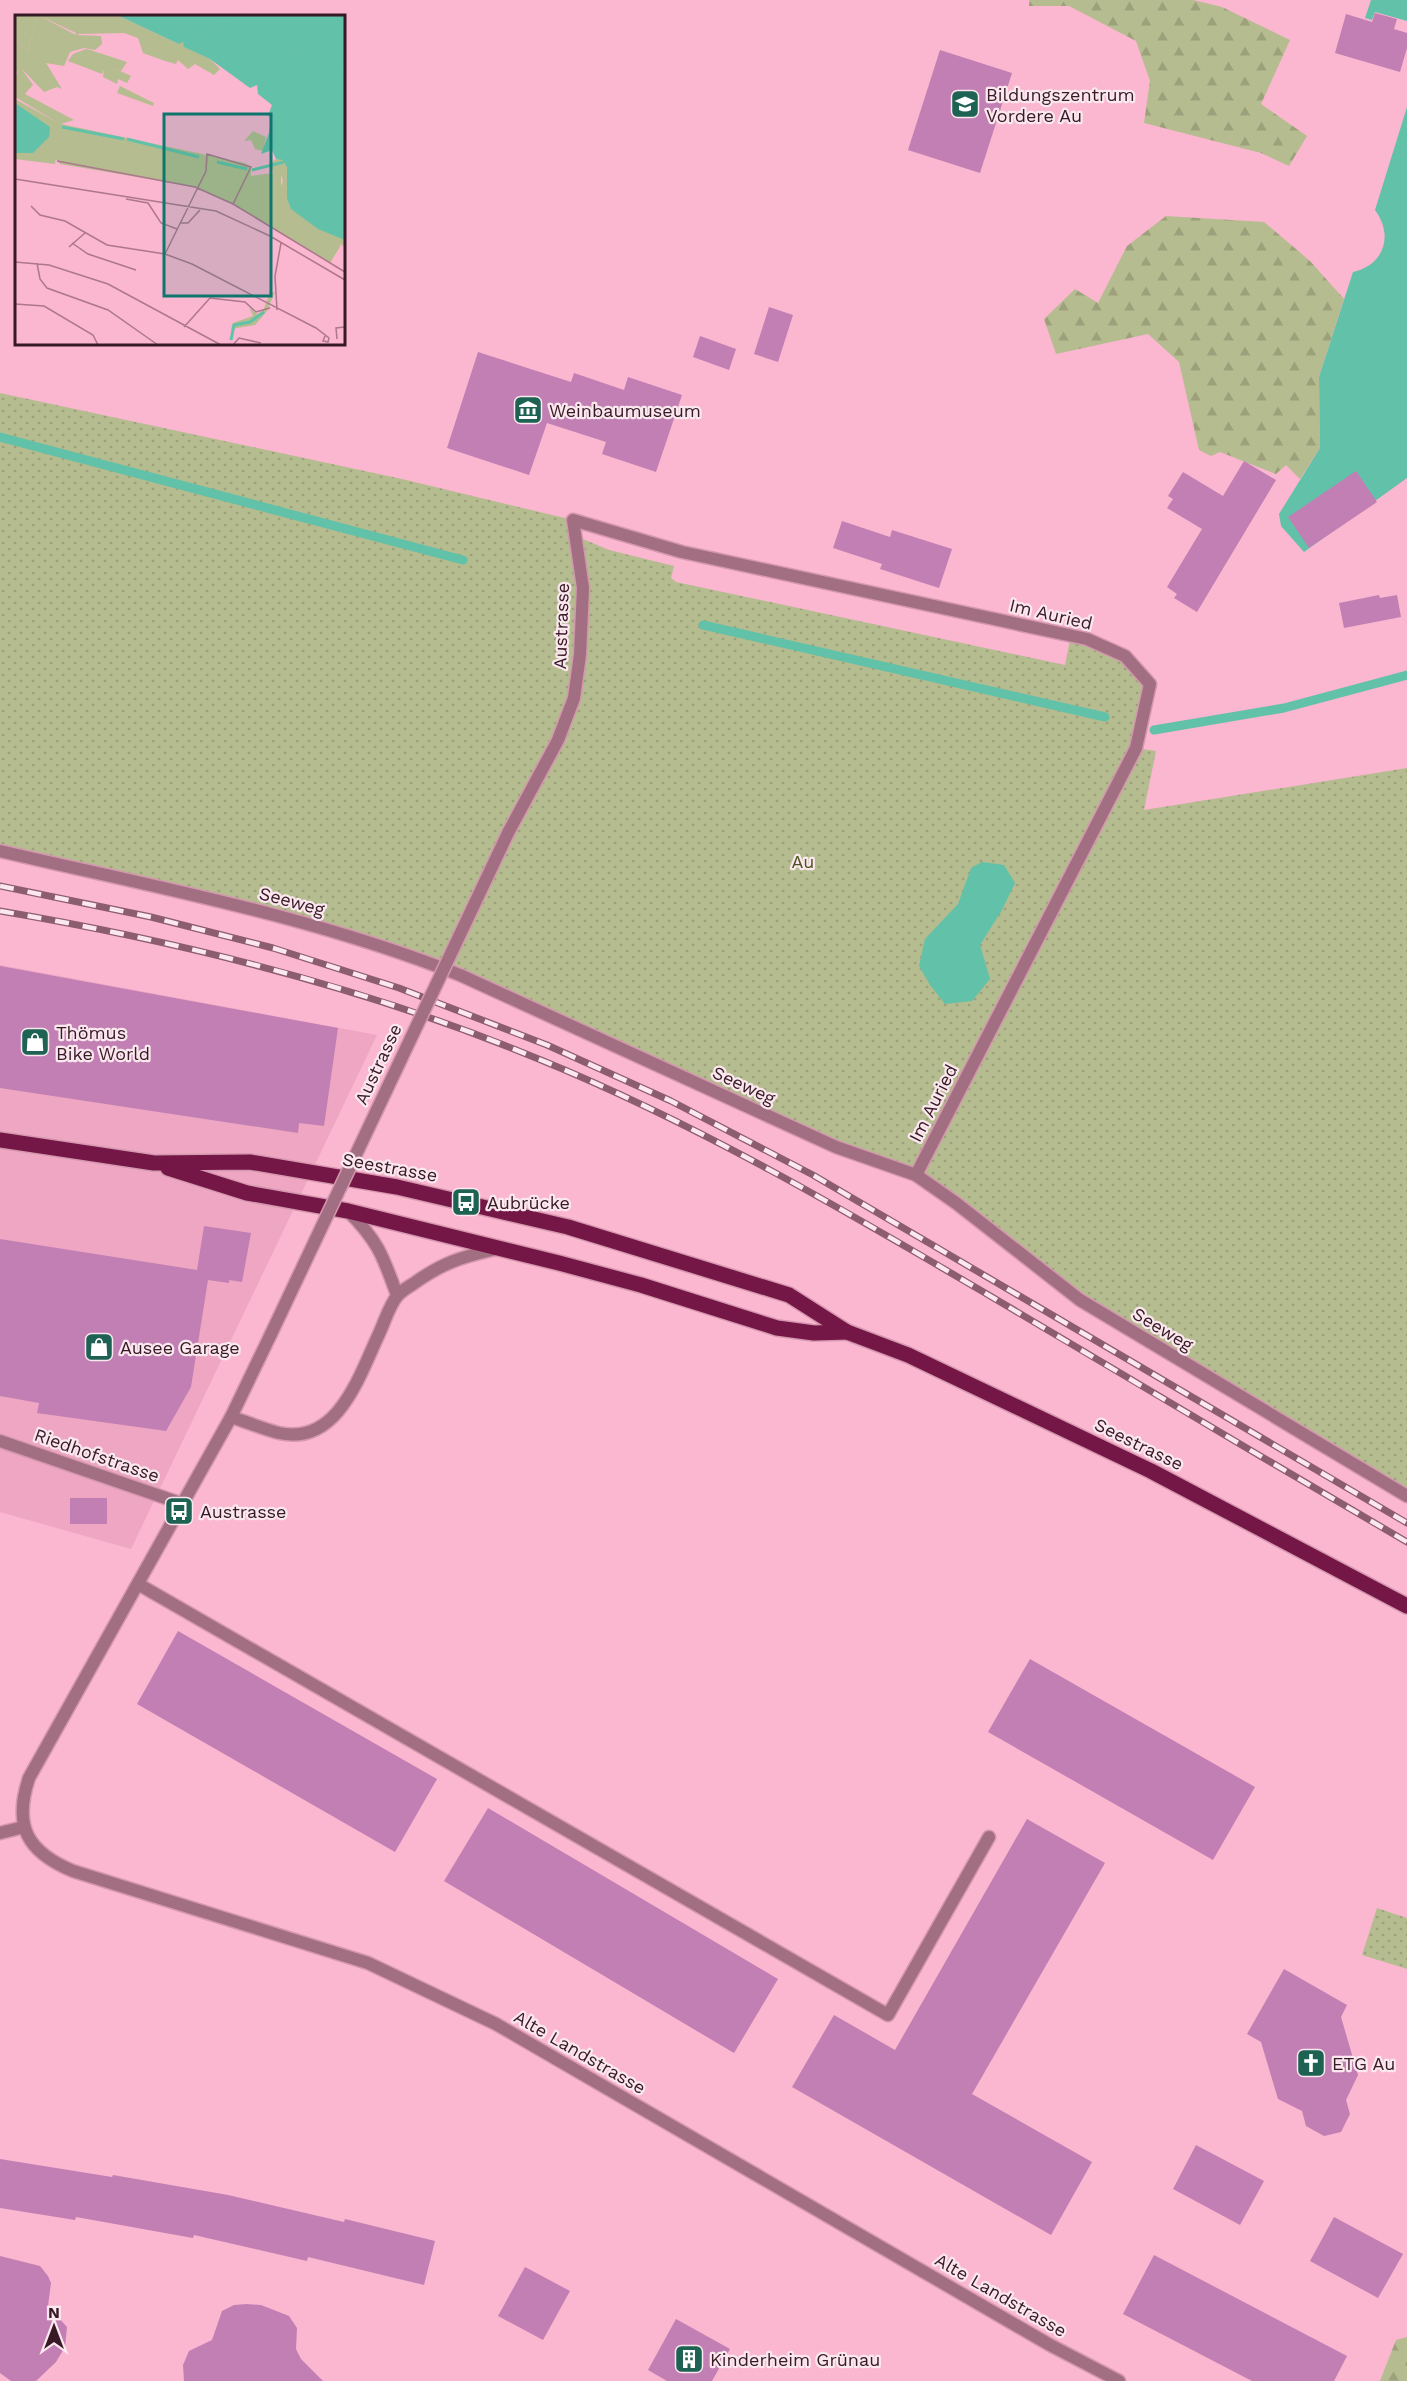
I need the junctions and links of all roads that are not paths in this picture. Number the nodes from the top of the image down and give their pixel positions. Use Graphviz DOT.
graph roads {
  1 [pos="573,520"];
  2 [pos="0,851"];
  3 [pos="0,1140"];
  4 [pos="154,1163"];
  5 [pos="916,1175"];
  6 [pos="348,1211"];
  7 [pos="499,1248"];
  8 [pos="397,1295"];
  9 [pos="847,1332"];
  10 [pos="231,1417"];
  11 [pos="0,1441"];
  12 [pos="1407,1496"];
  13 [pos="183,1504"];
  14 [pos="138,1584"];
  15 [pos="1407,1606"];
  16 [pos="24,1827"];
  17 [pos="0,1833"];
  18 [pos="989,1837"];
  19 [pos="1119,2381"];
  1 -- 5 [label="street, Im Auried"];
  1 -- 10 [label="street, Austrasse, bridge"];
  2 -- 5 [label="street, Seeweg"];
  3 -- 4 [label="main road, Seestrasse"];
  4 -- 6 [label="main road, Seestrasse"];
  4 -- 9 [label="main road, Seestrasse"];
  5 -- 12 [label="street, Seeweg"];
  6 -- 7 [label="main road, Seestrasse"];
  6 -- 8 [label="street"];
  7 -- 8 [label="street"];
  7 -- 9 [label="main road, Seestrasse"];
  8 -- 10 [label="street"];
  9 -- 15 [label="main road, Seestrasse"];
  10 -- 13 [label="street, Austrasse"];
  11 -- 13 [label="street, Riedhofstrasse"];
  13 -- 14 [label="street, Austrasse"];
  14 -- 16 [label="street, Austrasse"];
  14 -- 18 [label="street"];
  16 -- 17 [label="street"];
  16 -- 19 [label="street, Alte Landstrasse"];
}
